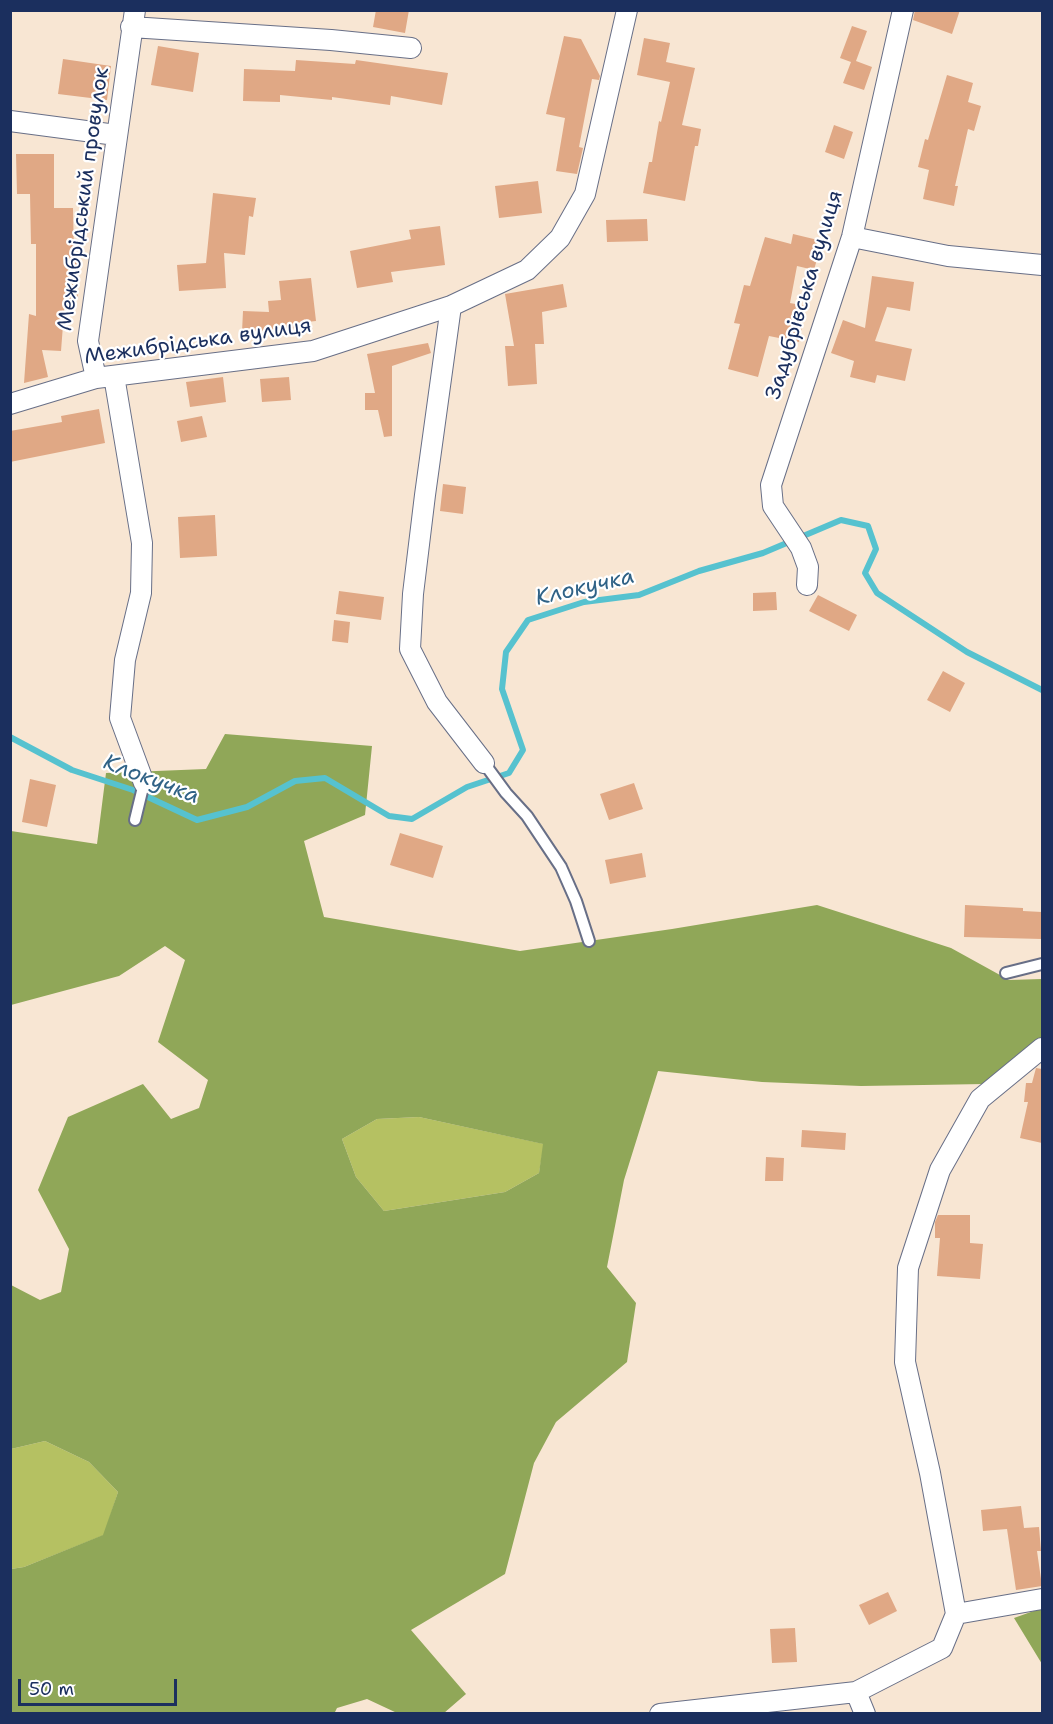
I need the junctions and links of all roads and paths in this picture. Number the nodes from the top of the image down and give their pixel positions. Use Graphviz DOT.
graph roads {
  1 [pos="627,10"];
  2 [pos="903,10"];
  3 [pos="133,19"];
  4 [pos="411,48"];
  5 [pos="10,121"];
  6 [pos="116,135"];
  7 [pos="852,237"];
  8 [pos="1042,265"];
  9 [pos="452,306"];
  10 [pos="105,377"];
  11 [pos="10,404"];
  12 [pos="807,585"];
  13 [pos="484,763"];
  14 [pos="144,783"];
  15 [pos="135,820"];
  16 [pos="589,941"];
  17 [pos="1042,964"];
  18 [pos="1006,973"];
  19 [pos="1042,1048"];
  20 [pos="1042,1599"];
  21 [pos="956,1614"];
  22 [pos="856,1692"];
  23 [pos="660,1713"];
  24 [pos="865,1713"];
  1 -- 9 [label="street, Межибрідська вулиця"];
  2 -- 7 [label="street, Задубрівська вулиця"];
  3 -- 4 [label="street, Межибрідський провулок"];
  3 -- 6 [label="street, Межибрідський провулок"];
  5 -- 6 [label="street"];
  6 -- 10 [label="street, Межибрідський провулок"];
  7 -- 8 [label="street"];
  7 -- 12 [label="street, Задубрівська вулиця"];
  9 -- 10 [label="street, Межибрідська вулиця"];
  9 -- 13 [label="street"];
  10 -- 11 [label="street, Межибрідська вулиця"];
  10 -- 14 [label="street, Межибрідський провулок"];
  13 -- 16 [label="lane"];
  14 -- 15 [label="lane"];
  17 -- 18 [label="lane"];
  19 -- 21 [label="street"];
  20 -- 21 [label="street"];
  21 -- 22 [label="street"];
  22 -- 23 [label="street"];
  22 -- 24 [label="street"];
}
